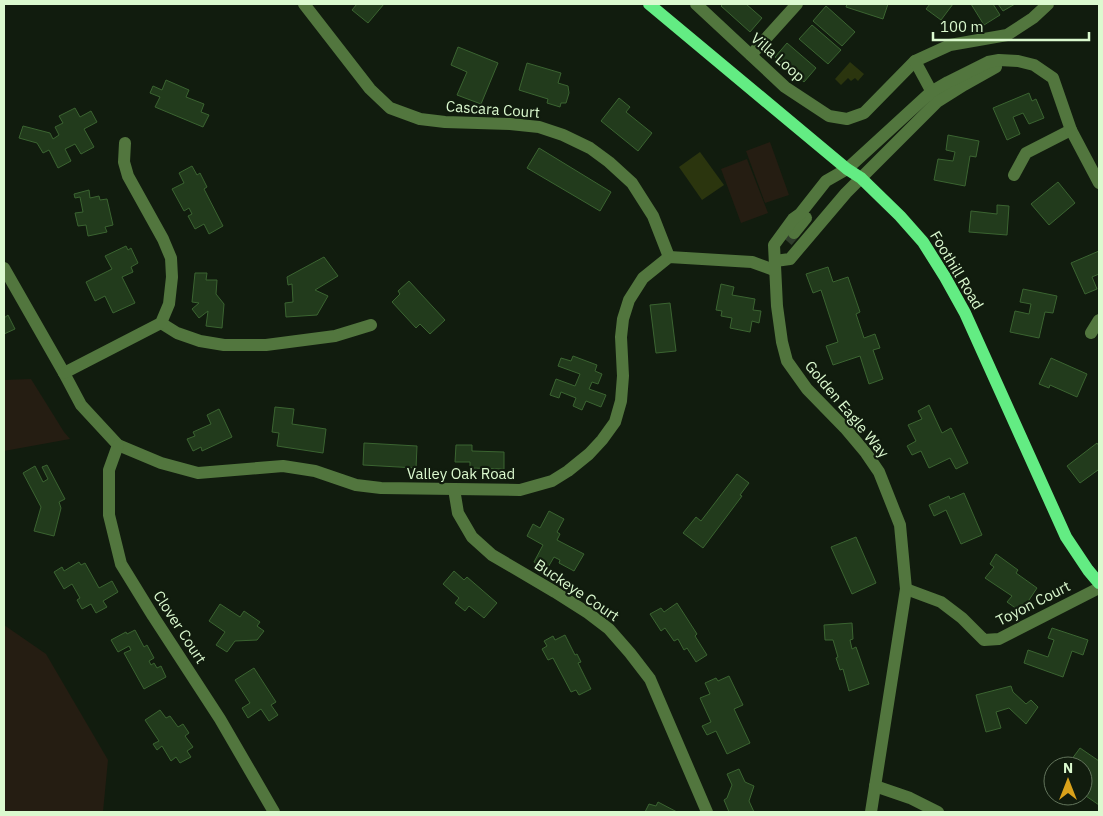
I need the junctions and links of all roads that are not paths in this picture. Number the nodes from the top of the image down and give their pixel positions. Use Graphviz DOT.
graph roads {
  1 [pos="304,4"];
  2 [pos="649,4"];
  3 [pos="696,4"];
  4 [pos="797,4"];
  5 [pos="1048,4"];
  6 [pos="751,55"];
  7 [pos="916,62"];
  8 [pos="934,97"];
  9 [pos="1071,130"];
  10 [pos="125,143"];
  11 [pos="847,169"];
  12 [pos="1014,175"];
  13 [pos="861,178"];
  14 [pos="1099,183"];
  15 [pos="803,216"];
  16 [pos="817,226"];
  17 [pos="669,257"];
  18 [pos="775,266"];
  19 [pos="4,268"];
  20 [pos="1099,320"];
  21 [pos="161,323"];
  22 [pos="371,325"];
  23 [pos="1091,334"];
  24 [pos="64,373"];
  25 [pos="118,445"];
  26 [pos="454,489"];
  27 [pos="1099,583"];
  28 [pos="1099,588"];
  29 [pos="906,589"];
  30 [pos="875,786"];
  31 [pos="274,812"];
  32 [pos="707,812"];
  33 [pos="871,812"];
  34 [pos="938,812"];
  1 -- 17 [label="street, Cascara Court"];
  2 -- 11 [label="main road, Foothill Road"];
  3 -- 6 [label="street, Villa Loop"];
  4 -- 6 [label="street"];
  5 -- 7 [label="street, Villa Loop"];
  6 -- 7 [label="street, Villa Loop"];
  7 -- 8 [label="street"];
  8 -- 9 [label="street, Golden Eagle Way"];
  8 -- 11 [label="street, Golden Eagle Way"];
  8 -- 13 [label="street, Golden Eagle Way"];
  9 -- 12 [label="street"];
  9 -- 14 [label="street, Golden Eagle Way"];
  10 -- 21 [label="street"];
  11 -- 13 [label="main road, Foothill Road"];
  11 -- 15 [label="street, Golden Eagle Way"];
  13 -- 16 [label="street, Golden Eagle Way"];
  13 -- 27 [label="main road, Foothill Road"];
  15 -- 16 [label="street"];
  15 -- 18 [label="street, Golden Eagle Way"];
  15 -- 18 [label="street, Golden Eagle Way"];
  16 -- 18 [label="street, Golden Eagle Way"];
  17 -- 18 [label="street"];
  17 -- 26 [label="street, Valley Oak Road"];
  18 -- 29 [label="street, Golden Eagle Way"];
  19 -- 24 [label="street, Valley Oak Road"];
  20 -- 23 [label="street"];
  21 -- 22 [label="street"];
  21 -- 24 [label="street"];
  24 -- 25 [label="street, Valley Oak Road"];
  25 -- 26 [label="street, Valley Oak Road"];
  25 -- 31 [label="street, Clover Court"];
  26 -- 32 [label="street, Buckeye Court"];
  28 -- 29 [label="street, Toyon Court"];
  29 -- 30 [label="street, Golden Eagle Way"];
  30 -- 33 [label="street, Golden Eagle Way"];
  30 -- 34 [label="street"];
}
